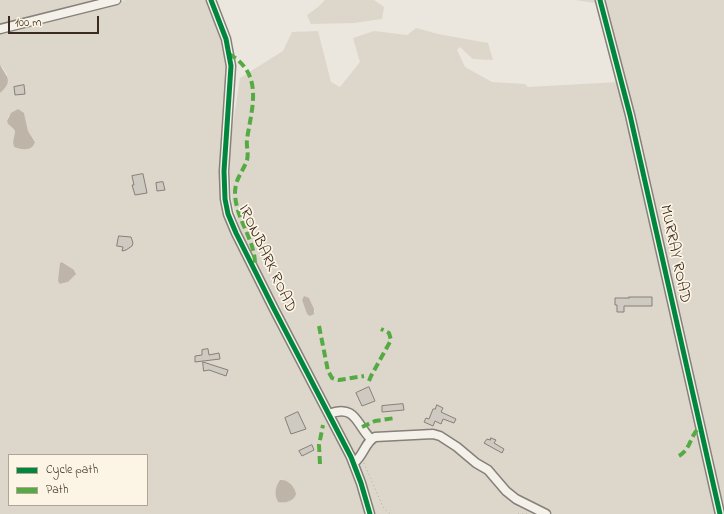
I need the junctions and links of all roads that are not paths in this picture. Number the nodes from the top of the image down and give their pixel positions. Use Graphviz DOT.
graph roads {
  1 [pos="116,0"];
  2 [pos="211,0"];
  3 [pos="600,0"];
  4 [pos="0,29"];
  5 [pos="329,414"];
  6 [pos="371,440"];
  7 [pos="357,460"];
  8 [pos="370,514"];
  9 [pos="546,514"];
  10 [pos="720,514"];
  1 -- 4 [label="street"];
  2 -- 5 [label="street, IRONBARK ROAD"];
  3 -- 10 [label="street, MURRAY ROAD"];
  5 -- 6 [label="street"];
  5 -- 7 [label="street, IRONBARK ROAD"];
  6 -- 7 [label="street"];
  6 -- 9 [label="street"];
  7 -- 8 [label="street, IRONBARK ROAD"];
}
